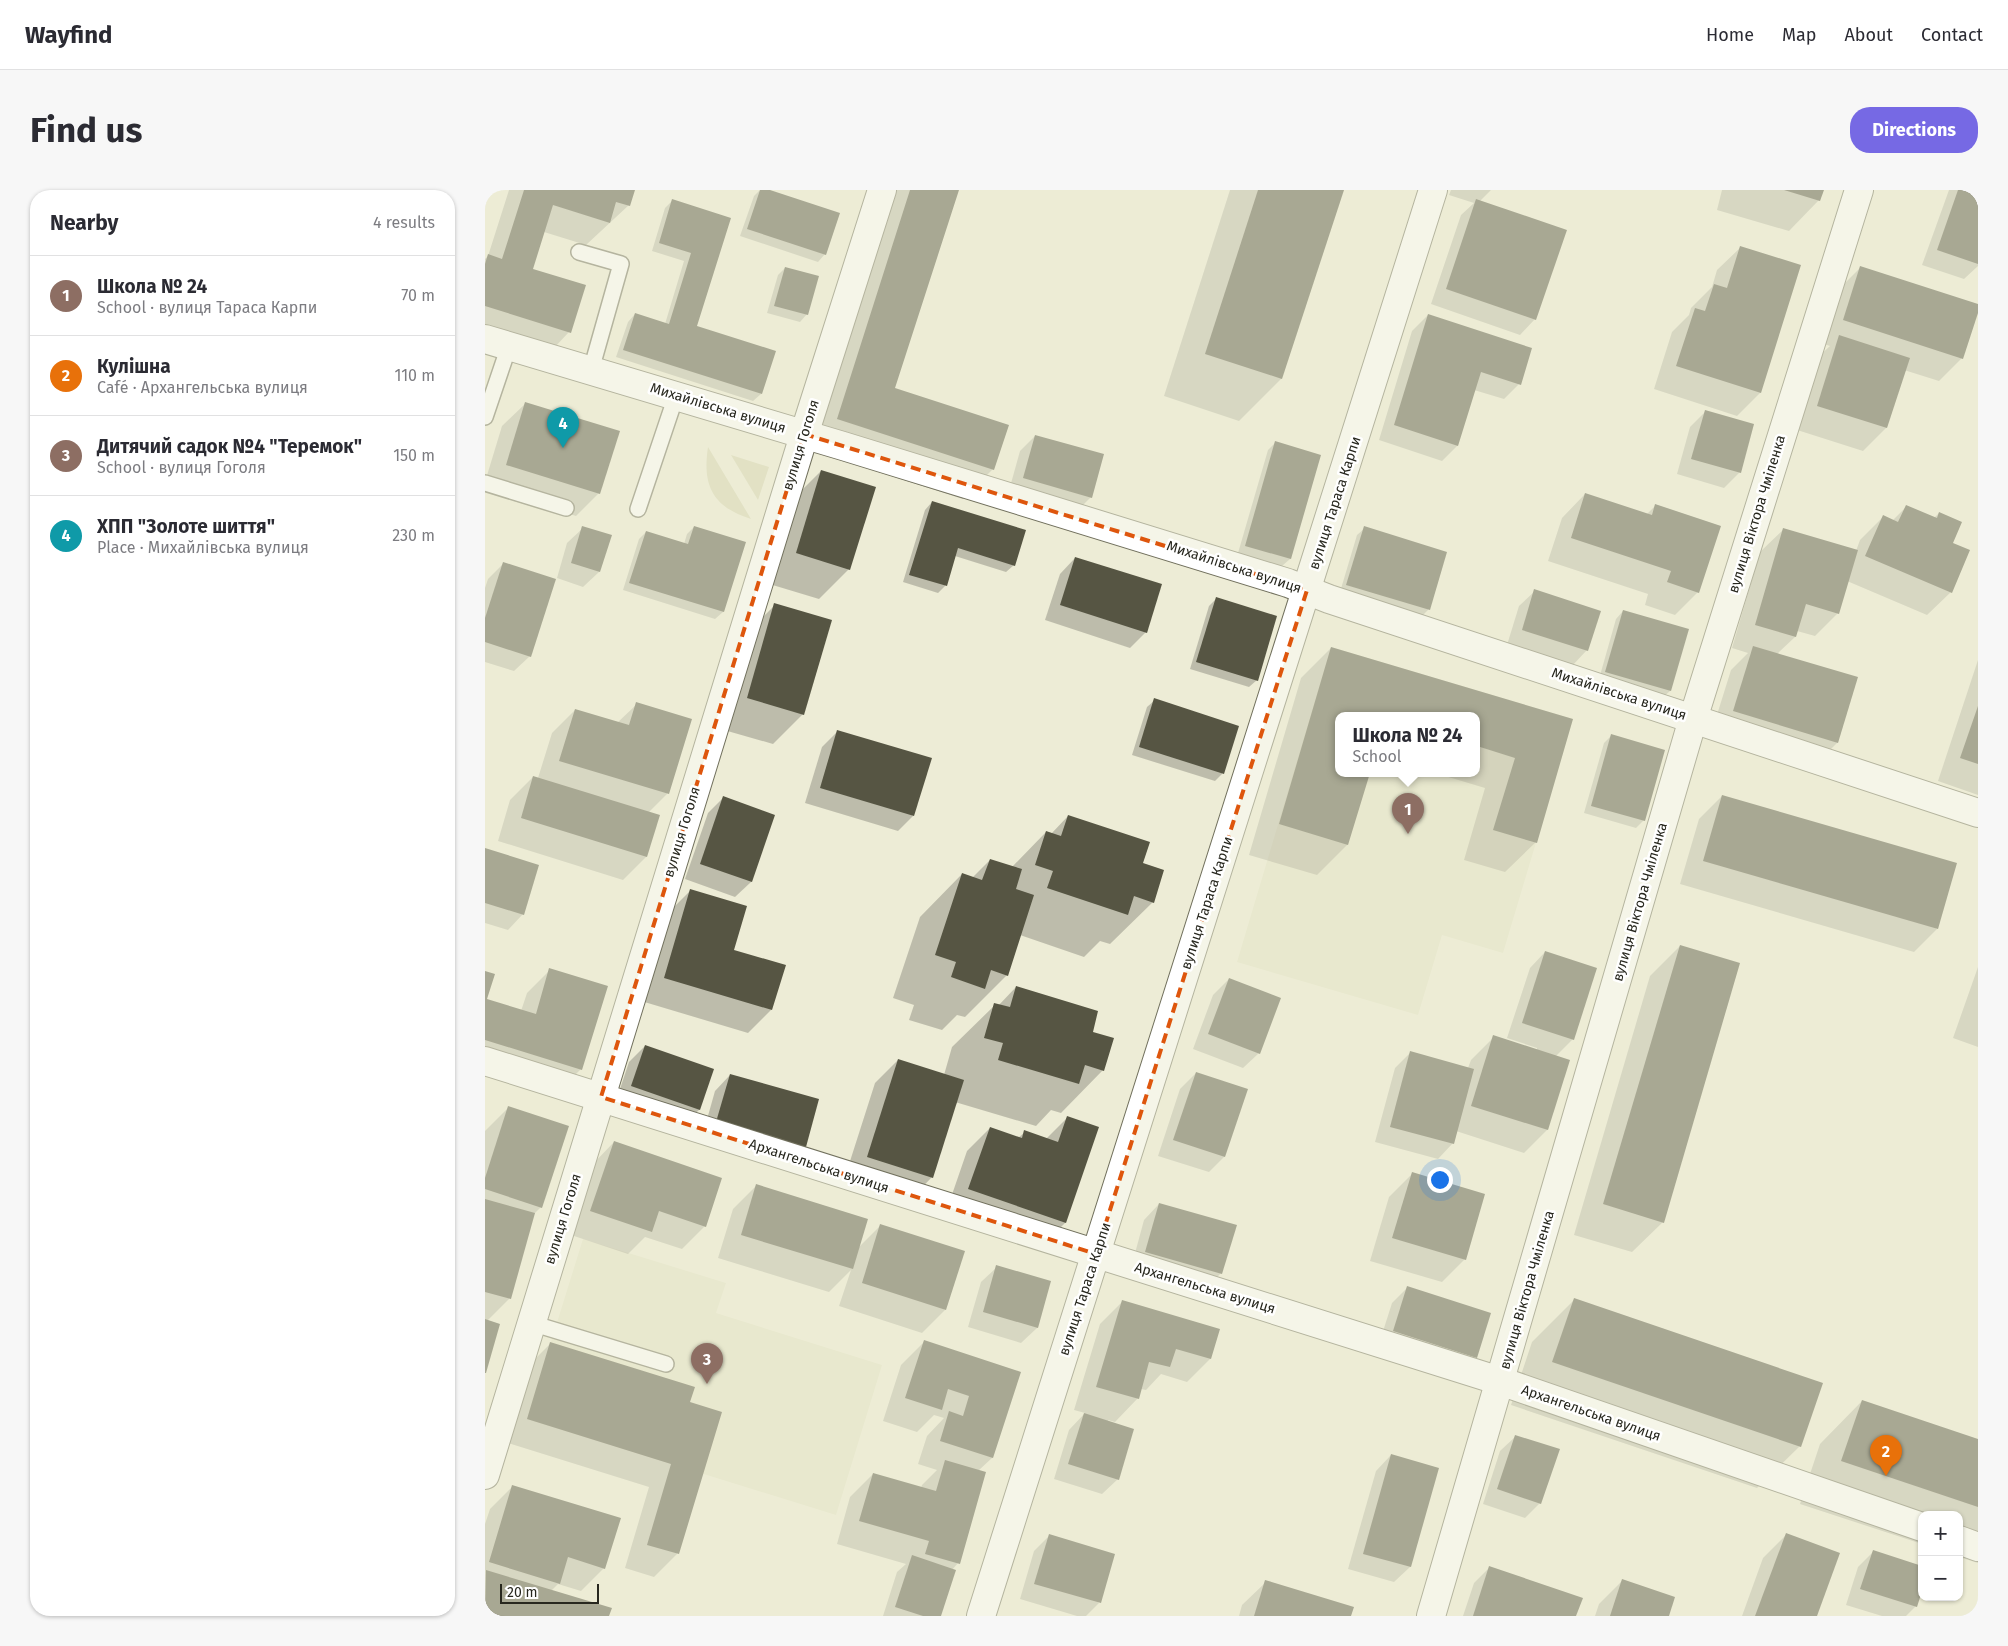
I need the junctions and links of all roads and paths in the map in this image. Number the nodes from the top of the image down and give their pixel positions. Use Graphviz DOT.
graph roads {
  1 [pos="882,190"];
  2 [pos="1433,190"];
  3 [pos="1859,190"];
  4 [pos="579,252"];
  5 [pos="497,342"];
  6 [pos="591,370"];
  7 [pos="676,396"];
  8 [pos="485,417"];
  9 [pos="804,434"];
  10 [pos="485,483"];
  11 [pos="566,508"];
  12 [pos="638,509"];
  13 [pos="1307,590"];
  14 [pos="1693,719"];
  15 [pos="1978,813"];
  16 [pos="485,1061"];
  17 [pos="601,1097"];
  18 [pos="1096,1254"];
  19 [pos="531,1323"];
  20 [pos="666,1364"];
  21 [pos="1500,1381"];
  22 [pos="485,1475"];
  23 [pos="1918,1526"];
  24 [pos="1963,1541"];
  25 [pos="1978,1546"];
  26 [pos="981,1616"];
  27 [pos="1431,1616"];
  1 -- 9 [label="street, вулиця Гоголя"];
  2 -- 13 [label="street, вулиця Тараса Карпи"];
  3 -- 14 [label="street, вулиця Віктора Чміленка"];
  4 -- 6 [label="lane"];
  5 -- 6 [label="street, Михайлівська вулиця"];
  5 -- 8 [label="lane"];
  6 -- 7 [label="street, Михайлівська вулиця"];
  7 -- 9 [label="street, Михайлівська вулиця"];
  7 -- 12 [label="lane"];
  9 -- 13 [label="street, Михайлівська вулиця"];
  9 -- 17 [label="street, вулиця Гоголя"];
  10 -- 11 [label="lane"];
  13 -- 14 [label="street, Михайлівська вулиця"];
  13 -- 18 [label="street, вулиця Тараса Карпи"];
  14 -- 15 [label="street, Михайлівська вулиця"];
  14 -- 21 [label="street, вулиця Віктора Чміленка"];
  16 -- 17 [label="street, Архангельська вулиця"];
  17 -- 18 [label="street, Архангельська вулиця"];
  17 -- 19 [label="street, вулиця Гоголя"];
  18 -- 21 [label="street, Архангельська вулиця"];
  18 -- 26 [label="street, вулиця Тараса Карпи"];
  19 -- 20 [label="lane"];
  19 -- 22 [label="street, вулиця Гоголя"];
  21 -- 23 [label="street, Архангельська вулиця"];
  21 -- 27 [label="street, вулиця Віктора Чміленка"];
  24 -- 25 [label="street"];
}
